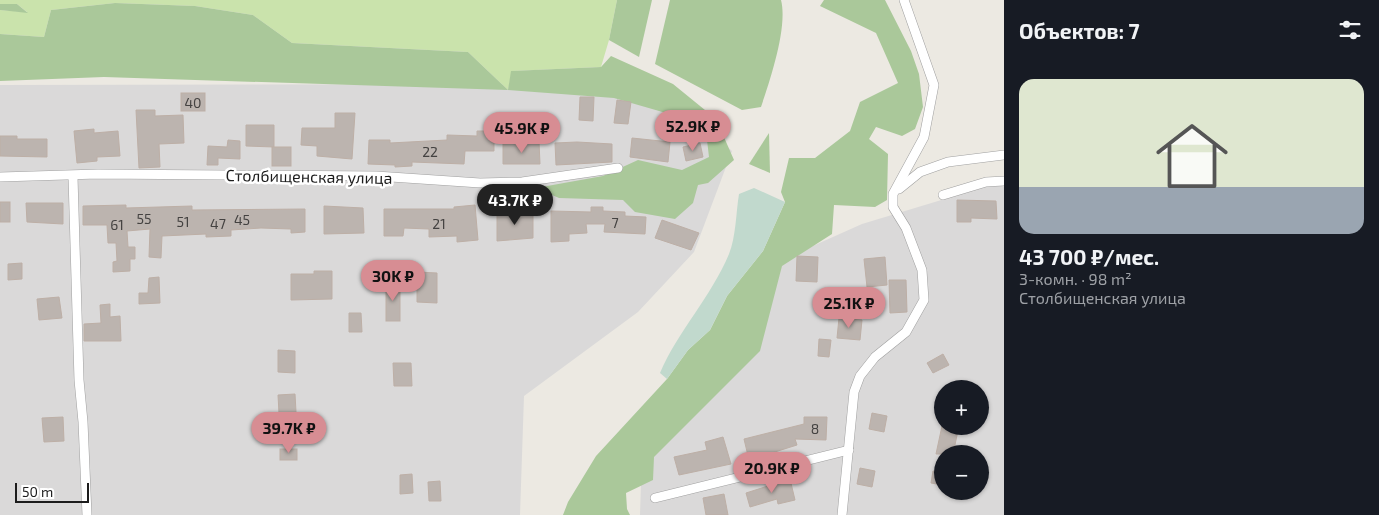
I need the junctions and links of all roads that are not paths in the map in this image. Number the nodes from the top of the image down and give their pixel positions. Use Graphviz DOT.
graph roads {
  1 [pos="904,0"];
  2 [pos="1004,155"];
  3 [pos="618,168"];
  4 [pos="0,177"];
  5 [pos="73,177"];
  6 [pos="1004,181"];
  7 [pos="893,194"];
  8 [pos="943,195"];
  9 [pos="849,450"];
  10 [pos="656,498"];
  11 [pos="87,515"];
  12 [pos="842,515"];
  1 -- 7 [label="street"];
  2 -- 7 [label="street"];
  3 -- 5 [label="street, Столбищенская улица"];
  4 -- 5 [label="street, Столбищенская улица"];
  5 -- 11 [label="street"];
  6 -- 8 [label="street"];
  7 -- 9 [label="street"];
  9 -- 10 [label="street"];
  9 -- 12 [label="street"];
}
